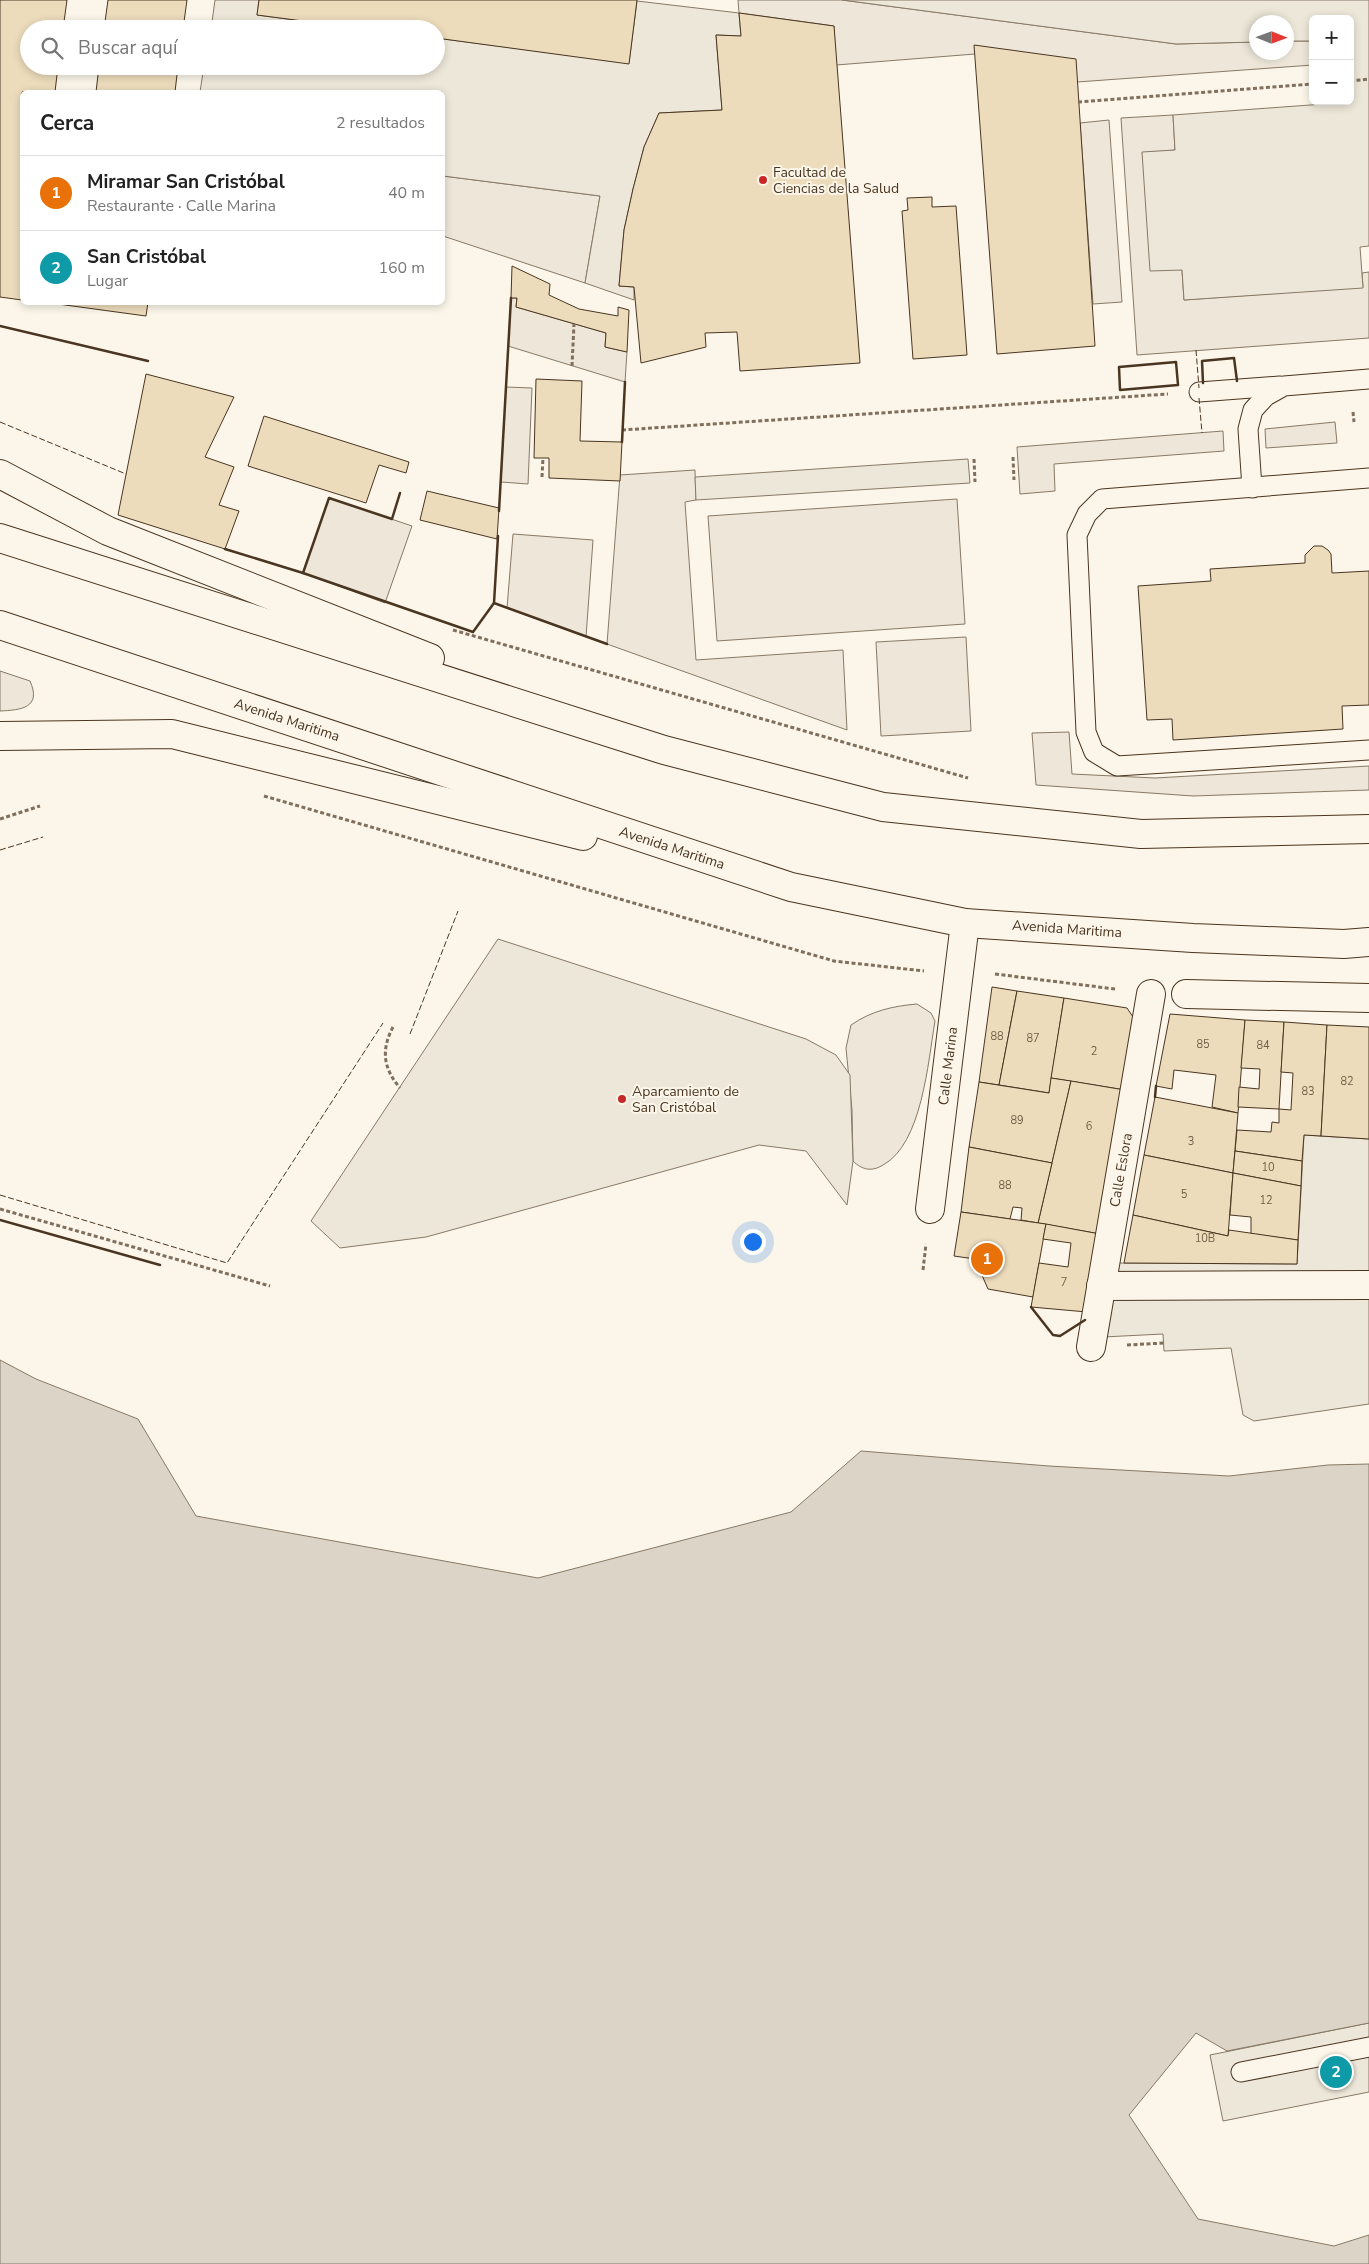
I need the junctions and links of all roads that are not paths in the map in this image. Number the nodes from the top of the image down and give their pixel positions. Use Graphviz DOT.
graph roads {
  1 [pos="1369,379"];
  2 [pos="1284,386"];
  3 [pos="1199,392"];
  4 [pos="0,474"];
  5 [pos="1369,478"];
  6 [pos="1252,488"];
  7 [pos="0,538"];
  8 [pos="0,625"];
  9 [pos="0,736"];
  10 [pos="664,750"];
  11 [pos="1369,750"];
  12 [pos="1369,829"];
  13 [pos="791,887"];
  14 [pos="965,923"];
  15 [pos="1361,946"];
  16 [pos="1151,994"];
  17 [pos="1186,994"];
  18 [pos="1369,998"];
  19 [pos="930,1209"];
  20 [pos="1369,1285"];
  21 [pos="1101,1286"];
  22 [pos="1091,1346"];
  23 [pos="1369,2047"];
  24 [pos="1241,2072"];
  1 -- 2 [label="lane"];
  2 -- 3 [label="lane"];
  2 -- 6 [label="lane"];
  4 -- 10 [label="main road"];
  5 -- 6 [label="lane"];
  6 -- 11 [label="lane"];
  7 -- 10 [label="main road"];
  8 -- 13 [label="main road, Avenida Maritima"];
  9 -- 13 [label="main road"];
  10 -- 12 [label="main road"];
  13 -- 14 [label="main road, Avenida Maritima"];
  14 -- 15 [label="main road, Avenida Maritima"];
  14 -- 19 [label="main road, Calle Marina"];
  16 -- 21 [label="main road, Calle Eslora"];
  17 -- 18 [label="main road"];
  20 -- 21 [label="main road"];
  21 -- 22 [label="main road, Calle Eslora"];
  23 -- 24 [label="lane"];
}
